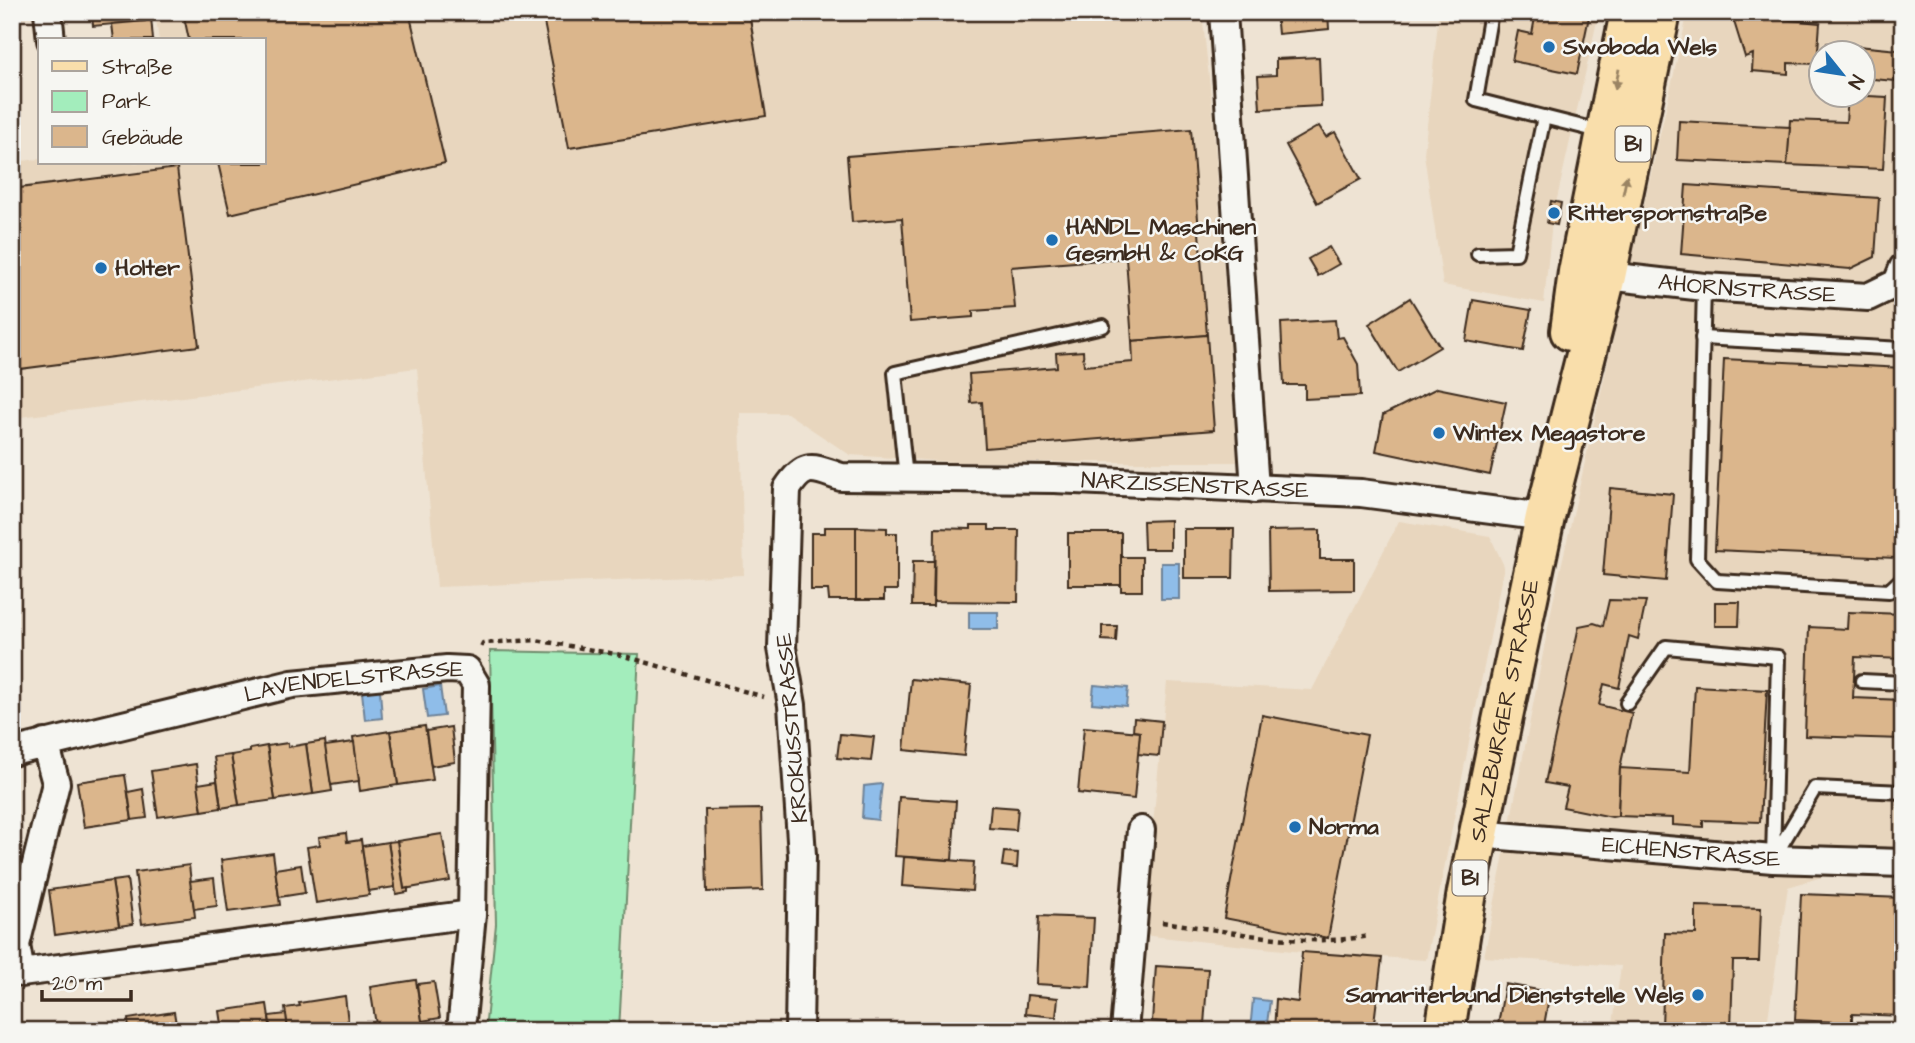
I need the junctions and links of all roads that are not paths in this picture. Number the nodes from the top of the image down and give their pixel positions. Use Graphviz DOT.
graph roads {
  1 [pos="48,12"];
  2 [pos="1223,12"];
  3 [pos="1491,12"];
  4 [pos="1630,12"];
  5 [pos="1661,12"];
  6 [pos="51,38"];
  7 [pos="1544,117"];
  8 [pos="1621,136"];
  9 [pos="1478,254"];
  10 [pos="1903,268"];
  11 [pos="1592,274"];
  12 [pos="1704,287"];
  13 [pos="1103,326"];
  14 [pos="1702,338"];
  15 [pos="1903,349"];
  16 [pos="841,477"];
  17 [pos="906,478"];
  18 [pos="1255,489"];
  19 [pos="1545,517"];
  20 [pos="1903,578"];
  21 [pos="1862,681"];
  22 [pos="1903,683"];
  23 [pos="1627,703"];
  24 [pos="45,743"];
  25 [pos="12,752"];
  26 [pos="1903,792"];
  27 [pos="1141,830"];
  28 [pos="1478,834"];
  29 [pos="1773,859"];
  30 [pos="1903,863"];
  31 [pos="472,914"];
  32 [pos="461,1031"];
  33 [pos="799,1031"];
  34 [pos="1124,1031"];
  35 [pos="1444,1031"];
  1 -- 6 [label="street"];
  2 -- 18 [label="street"];
  3 -- 7 [label="lane"];
  4 -- 8 [label="main road, SALZBURGER STRASSE / B1, one-way"];
  5 -- 8 [label="main road, SALZBURGER STRASSE / B1"];
  7 -- 8 [label="lane"];
  7 -- 9 [label="lane"];
  8 -- 11 [label="main road, SALZBURGER STRASSE / B1"];
  10 -- 12 [label="street, AHORNSTRASSE"];
  11 -- 12 [label="street, AHORNSTRASSE"];
  11 -- 19 [label="main road, SALZBURGER STRASSE / B1"];
  12 -- 14 [label="lane"];
  13 -- 17 [label="lane"];
  14 -- 15 [label="lane"];
  14 -- 20 [label="lane"];
  16 -- 17 [label="street, NARZISSENSTRASSE"];
  16 -- 33 [label="street, KROKUSSTRASSE"];
  17 -- 18 [label="street, NARZISSENSTRASSE"];
  18 -- 19 [label="street, NARZISSENSTRASSE"];
  19 -- 28 [label="main road, SALZBURGER STRASSE / B1"];
  21 -- 22 [label="lane"];
  23 -- 29 [label="lane"];
  24 -- 25 [label="street, LAVENDELSTRASSE"];
  24 -- 31 [label="street, LAVENDELSTRASSE"];
  24 -- 31 [label="street"];
  26 -- 29 [label="lane"];
  27 -- 34 [label="street"];
  28 -- 29 [label="street, EICHENSTRASSE"];
  28 -- 35 [label="main road, SALZBURGER STRASSE / B1"];
  29 -- 30 [label="street, EICHENSTRASSE"];
  31 -- 32 [label="street, LAVENDELSTRASSE"];
}
